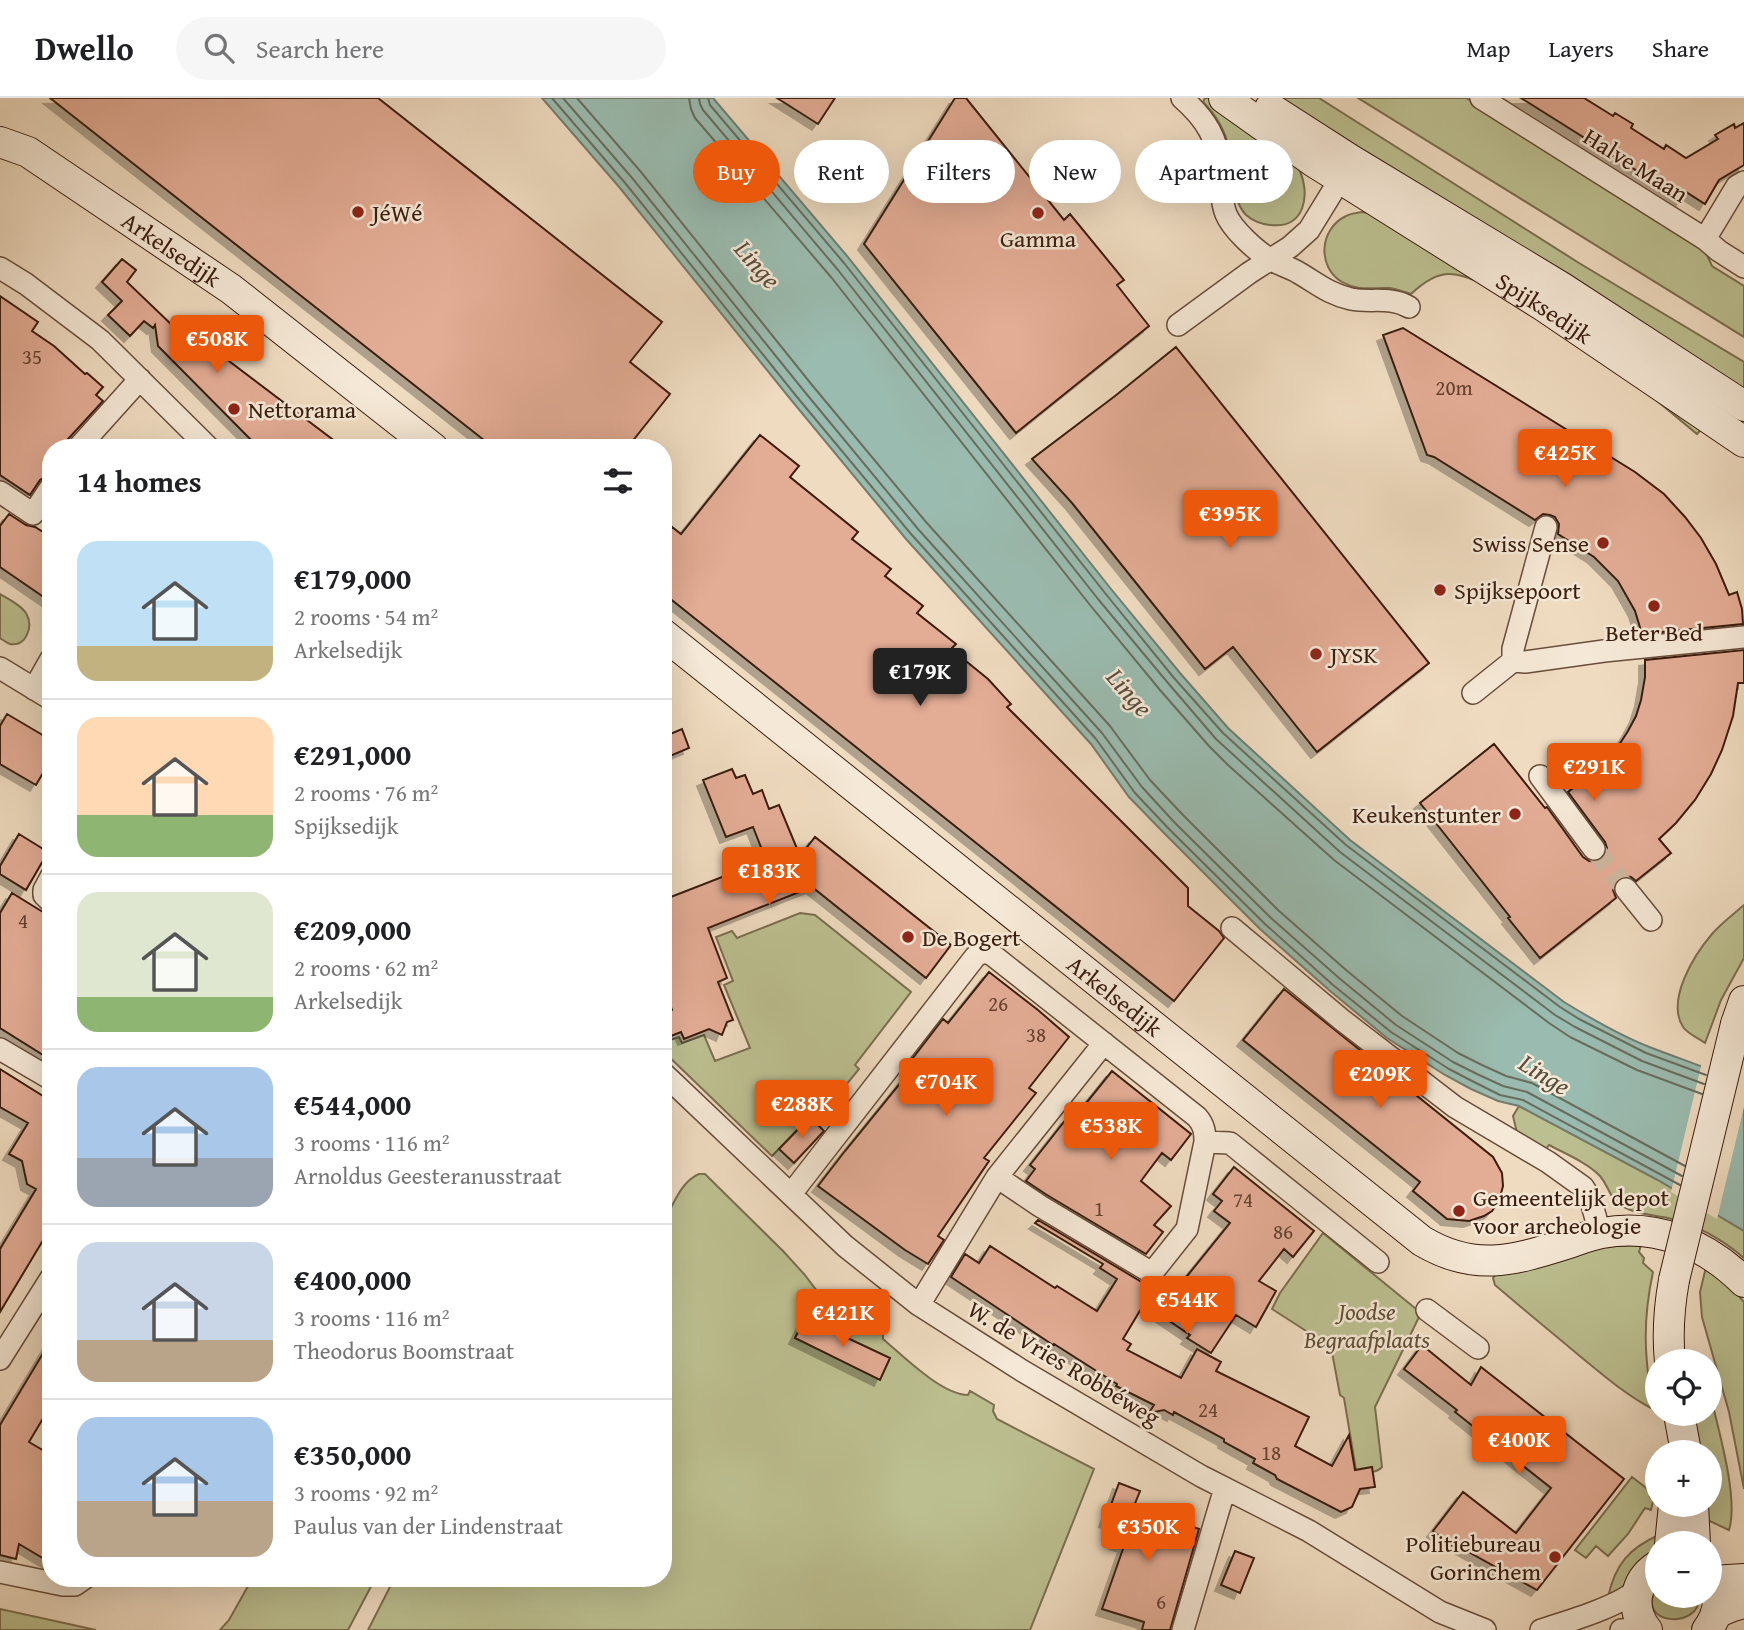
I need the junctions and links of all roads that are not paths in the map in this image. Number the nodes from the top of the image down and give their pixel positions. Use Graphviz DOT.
graph roads {
  1 [pos="1182,98"];
  2 [pos="1224,98"];
  3 [pos="1255,98"];
  4 [pos="1480,98"];
  5 [pos="0,142"];
  6 [pos="1346,170"];
  7 [pos="1744,183"];
  8 [pos="1705,239"];
  9 [pos="1269,259"];
  10 [pos="1744,267"];
  11 [pos="0,268"];
  12 [pos="1409,307"];
  13 [pos="1178,325"];
  14 [pos="140,379"];
  15 [pos="1744,406"];
  16 [pos="86,439"];
  17 [pos="200,439"];
  18 [pos="422,439"];
  19 [pos="1744,442"];
  20 [pos="0,492"];
  21 [pos="42,500"];
  22 [pos="1546,527"];
  23 [pos="1744,637"];
  24 [pos="672,641"];
  25 [pos="1513,662"];
  26 [pos="0,667"];
  27 [pos="1474,693"];
  28 [pos="42,694"];
  29 [pos="1540,776"];
  30 [pos="1594,849"];
  31 [pos="1626,890"];
  32 [pos="1651,920"];
  33 [pos="1232,928"];
  34 [pos="1740,1012"];
  35 [pos="1104,1043"];
  36 [pos="0,1049"];
  37 [pos="42,1074"];
  38 [pos="672,1082"];
  39 [pos="1205,1142"];
  40 [pos="997,1177"];
  41 [pos="791,1194"];
  42 [pos="1600,1233"];
  43 [pos="1378,1262"];
  44 [pos="1744,1282"];
  45 [pos="42,1292"];
  46 [pos="919,1305"];
  47 [pos="1427,1310"];
  48 [pos="1478,1348"];
  49 [pos="1669,1349"];
  50 [pos="0,1359"];
  51 [pos="1225,1488"];
  52 [pos="0,1572"];
  53 [pos="1722,1579"];
  54 [pos="1744,1579"];
  55 [pos="1645,1580"];
  56 [pos="42,1581"];
  57 [pos="1645,1584"];
  58 [pos="1548,1629"];
  59 [pos="1638,1629"];
  60 [pos="1183,1630"];
  61 [pos="1485,1630"];
  1 -- 9 [label="street"];
  2 -- 6 [label="main road, Spijksedijk"];
  3 -- 6 [label="main road, Spijksedijk"];
  4 -- 8 [label="street, Halve Maan"];
  5 -- 18 [label="main road, Arkelsedijk"];
  6 -- 9 [label="street"];
  6 -- 15 [label="main road, Spijksedijk"];
  6 -- 19 [label="main road, Spijksedijk"];
  7 -- 8 [label="street"];
  8 -- 10 [label="street, Halve Maan"];
  9 -- 12 [label="street"];
  9 -- 13 [label="street"];
  11 -- 14 [label="street"];
  14 -- 16 [label="street"];
  14 -- 17 [label="street"];
  20 -- 21 [label="street"];
  22 -- 25 [label="street"];
  23 -- 25 [label="street"];
  24 -- 42 [label="main road, Arkelsedijk"];
  25 -- 27 [label="street"];
  26 -- 28 [label="street"];
  29 -- 30 [label="street"];
  31 -- 32 [label="street"];
  33 -- 42 [label="street"];
  34 -- 49 [label="main road, bridge"];
  35 -- 39 [label="street"];
  35 -- 40 [label="street"];
  35 -- 41 [label="street"];
  36 -- 37 [label="street"];
  38 -- 41 [label="street, W. de Vries Robbéweg"];
  39 -- 40 [label="street"];
  39 -- 43 [label="street"];
  40 -- 46 [label="street"];
  41 -- 46 [label="street, W. de Vries Robbéweg"];
  42 -- 44 [label="main road, Arkelsedijk"];
  45 -- 50 [label="street"];
  46 -- 51 [label="street, W. de Vries Robbéweg"];
  47 -- 48 [label="street"];
  51 -- 60 [label="street"];
  51 -- 61 [label="street, W. de Vries Robbéweg"];
  52 -- 56 [label="street"];
  53 -- 54 [label="main road"];
  55 -- 58 [label="street"];
  57 -- 59 [label="main road"];
}
